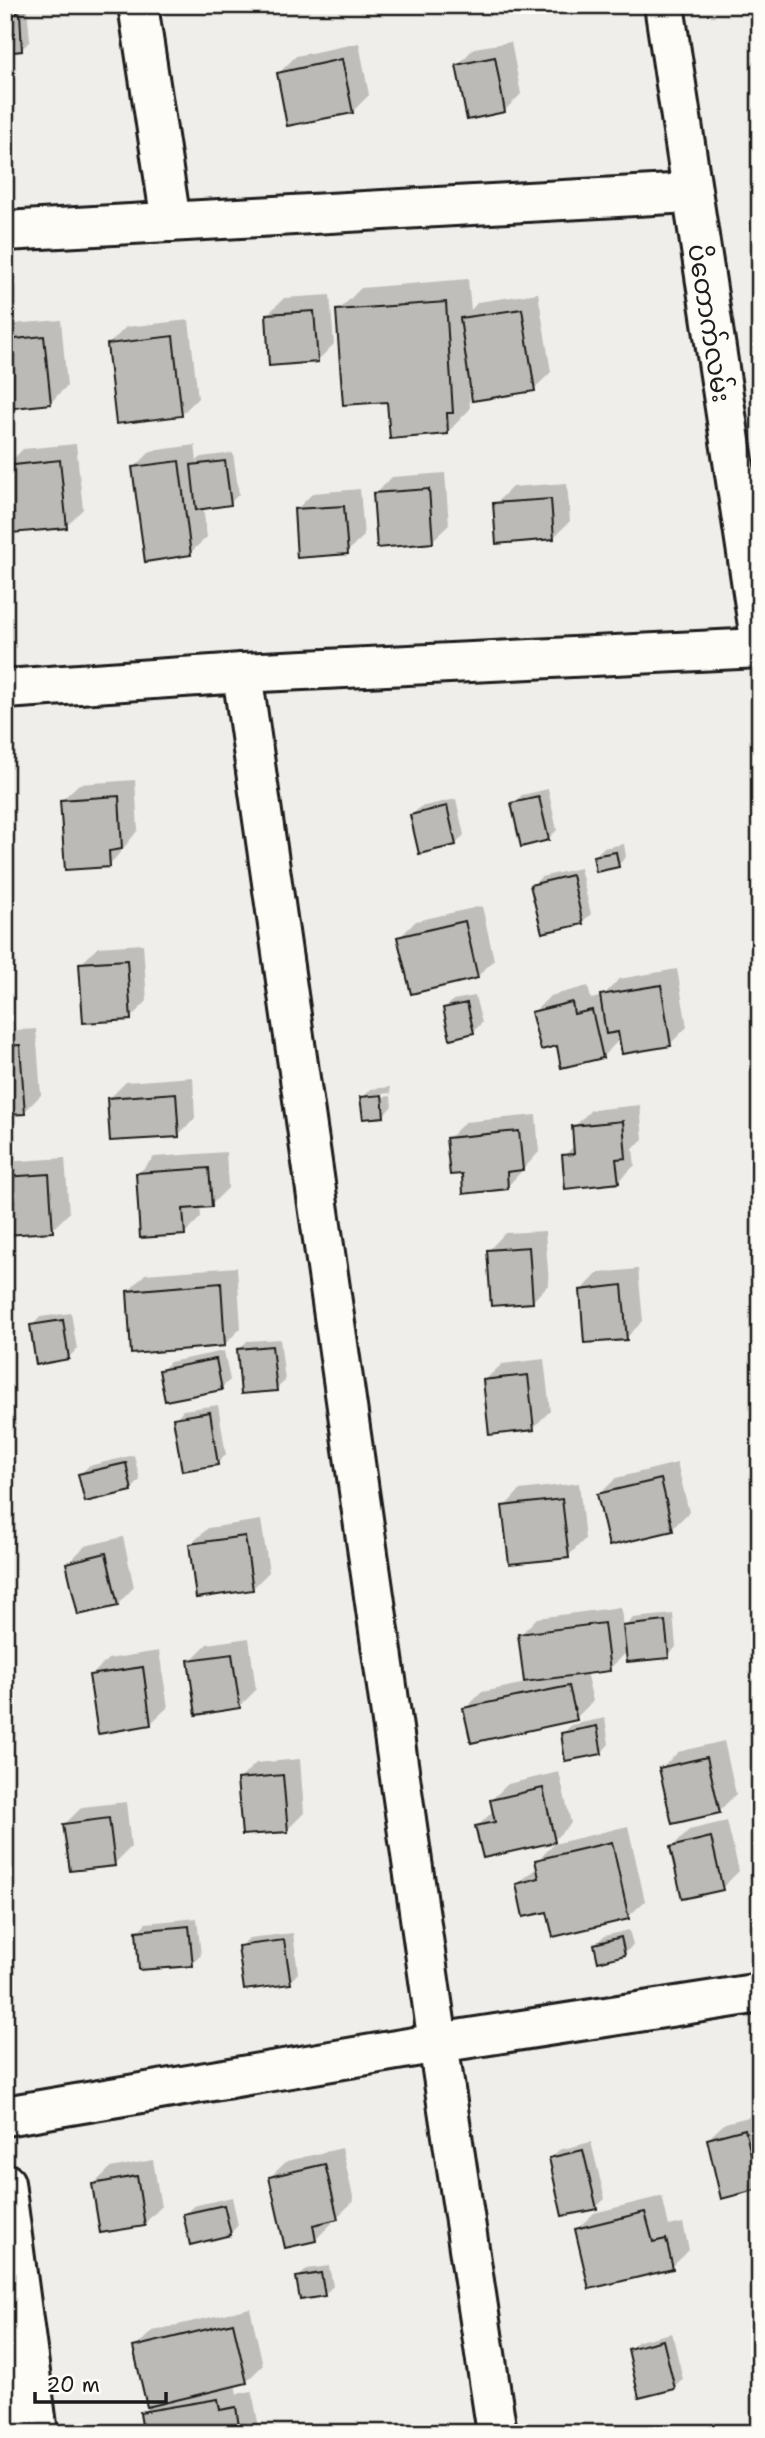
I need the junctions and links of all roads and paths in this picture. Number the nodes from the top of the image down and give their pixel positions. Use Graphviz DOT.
graph roads {
  1 [pos="138,5"];
  2 [pos="664,5"];
  3 [pos="690,194"];
  4 [pos="171,222"];
  5 [pos="5,231"];
  6 [pos="760,639"];
  7 [pos="760,648"];
  8 [pos="242,673"];
  9 [pos="5,689"];
  10 [pos="760,1993"];
  11 [pos="438,2043"];
  12 [pos="5,2116"];
  13 [pos="5,2183"];
  14 [pos="38,2433"];
  15 [pos="497,2433"];
  1 -- 4 [label="street"];
  2 -- 3 [label="street, ပိတောက်လမ်း"];
  3 -- 4 [label="street"];
  3 -- 6 [label="street, ပိတောက်လမ်း"];
  4 -- 5 [label="street"];
  7 -- 8 [label="street"];
  8 -- 9 [label="street"];
  8 -- 11 [label="street"];
  10 -- 11 [label="street"];
  11 -- 12 [label="street"];
  11 -- 15 [label="street"];
  13 -- 14 [label="street"];
}
